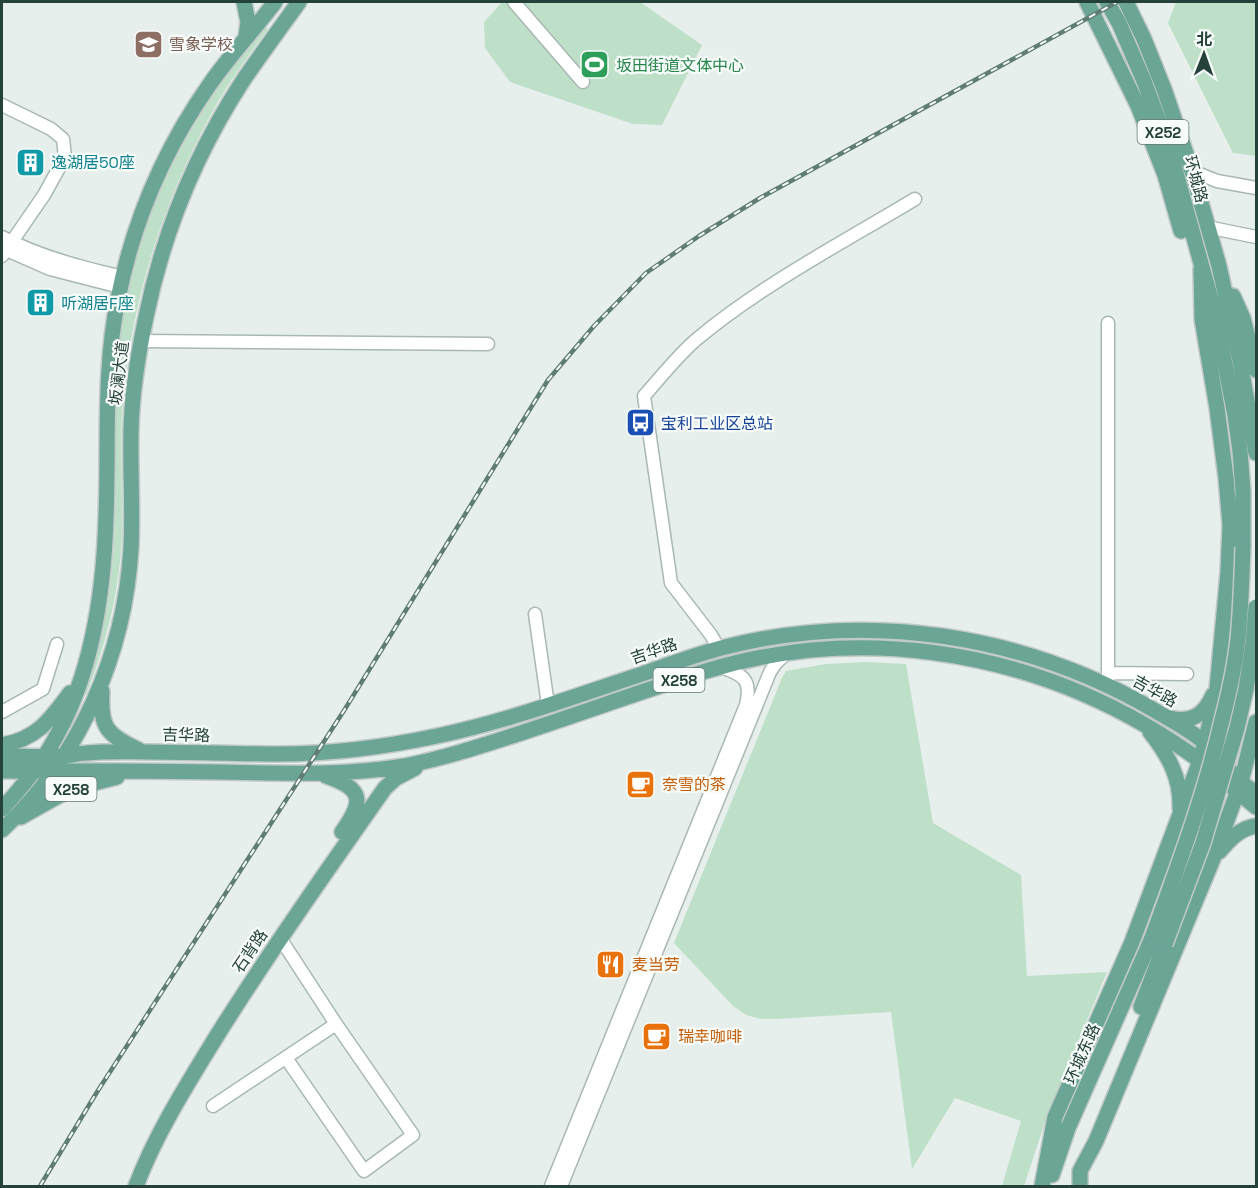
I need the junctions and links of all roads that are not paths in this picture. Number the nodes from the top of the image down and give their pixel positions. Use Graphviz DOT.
graph roads {
  1 [pos="244,2"];
  2 [pos="272,2"];
  3 [pos="514,2"];
  4 [pos="1087,2"];
  5 [pos="1107,2"];
  6 [pos="1125,2"];
  7 [pos="295,8"];
  8 [pos="246,37"];
  9 [pos="583,82"];
  10 [pos="2,105"];
  11 [pos="1192,171"];
  12 [pos="1257,188"];
  13 [pos="915,199"];
  14 [pos="1207,227"];
  15 [pos="1257,237"];
  16 [pos="4,247"];
  17 [pos="1219,266"];
  18 [pos="1202,269"];
  19 [pos="121,282"];
  20 [pos="1202,319"];
  21 [pos="1108,323"];
  22 [pos="1252,335"];
  23 [pos="141,341"];
  24 [pos="488,344"];
  25 [pos="1257,370"];
  26 [pos="1257,453"];
  27 [pos="1257,608"];
  28 [pos="535,614"];
  29 [pos="57,644"];
  30 [pos="719,649"];
  31 [pos="787,653"];
  32 [pos="720,667"];
  33 [pos="1187,674"];
  34 [pos="81,679"];
  35 [pos="103,679"];
  36 [pos="1108,679"];
  37 [pos="1218,684"];
  38 [pos="548,705"];
  39 [pos="2,712"];
  40 [pos="1164,716"];
  41 [pos="1257,722"];
  42 [pos="1144,725"];
  43 [pos="1205,743"];
  44 [pos="2,745"];
  45 [pos="144,752"];
  46 [pos="2,756"];
  47 [pos="45,756"];
  48 [pos="62,756"];
  49 [pos="427,761"];
  50 [pos="1200,761"];
  51 [pos="2,771"];
  52 [pos="34,771"];
  53 [pos="52,771"];
  54 [pos="144,771"];
  55 [pos="321,774"];
  56 [pos="1239,787"];
  57 [pos="1257,793"];
  58 [pos="1257,807"];
  59 [pos="2,809"];
  60 [pos="1178,822"];
  61 [pos="1257,826"];
  62 [pos="4,828"];
  63 [pos="1213,859"];
  64 [pos="280,938"];
  65 [pos="1159,941"];
  66 [pos="336,1024"];
  67 [pos="286,1058"];
  68 [pos="213,1106"];
  69 [pos="1080,1179"];
  70 [pos="125,1186"];
  71 [pos="136,1186"];
  72 [pos="551,1186"];
  73 [pos="561,1186"];
  74 [pos="1042,1186"];
  75 [pos="1048,1186"];
  76 [pos="1073,1186"];
  1 -- 8 [label="main road"];
  2 -- 7 [label="main road"];
  2 -- 8 [label="main road, 坂澜大道"];
  3 -- 9 [label="street"];
  4 -- 20 [label="main road"];
  5 -- 18 [label="main road, 环城路 / X252"];
  6 -- 11 [label="main road, 环城路 / X252"];
  7 -- 23 [label="main road, 坂澜大道"];
  8 -- 19 [label="main road, 坂澜大道"];
  10 -- 16 [label="street"];
  11 -- 12 [label="street"];
  11 -- 14 [label="main road, 环城路 / X252"];
  13 -- 30 [label="street"];
  14 -- 15 [label="street"];
  14 -- 17 [label="main road, 环城路 / X252"];
  16 -- 19 [label="street"];
  17 -- 22 [label="main road, X252"];
  17 -- 26 [label="main road"];
  18 -- 20 [label="main road"];
  18 -- 65 [label="main road, bridge"];
  19 -- 34 [label="main road, 坂澜大道"];
  20 -- 37 [label="main road"];
  21 -- 36 [label="street"];
  22 -- 25 [label="main road, X252"];
  23 -- 24 [label="street"];
  23 -- 35 [label="main road, 坂澜大道"];
  27 -- 65 [label="main road, bridge"];
  28 -- 38 [label="street"];
  29 -- 39 [label="street"];
  30 -- 36 [label="main road, 吉华路 / X258"];
  30 -- 38 [label="main road, 吉华路 / X258"];
  31 -- 32 [label="main road, 吉华路 / X258"];
  31 -- 42 [label="main road, 吉华路 / X258"];
  31 -- 73 [label="street"];
  32 -- 49 [label="main road, 吉华路 / X258"];
  32 -- 72 [label="street"];
  33 -- 36 [label="street"];
  34 -- 44 [label="main road"];
  34 -- 47 [label="main road, 坂澜大道"];
  35 -- 45 [label="main road"];
  35 -- 48 [label="main road, 坂澜大道"];
  36 -- 40 [label="main road, 吉华路 / X258"];
  37 -- 40 [label="main road"];
  37 -- 43 [label="main road"];
  38 -- 45 [label="main road, 吉华路 / X258"];
  40 -- 43 [label="main road, 吉华路 / X258"];
  41 -- 56 [label="main road"];
  42 -- 50 [label="main road, 吉华路 / X258"];
  42 -- 60 [label="main road"];
  43 -- 50 [label="main road"];
  43 -- 56 [label="main road, 吉华路 / X258"];
  45 -- 48 [label="main road, 吉华路 / X258"];
  46 -- 47 [label="main road, 吉华路"];
  47 -- 48 [label="main road, 吉华路 / X258"];
  47 -- 52 [label="main road, X258"];
  48 -- 53 [label="main road, 坂澜大道"];
  49 -- 55 [label="main road, 吉华路 / X258"];
  49 -- 64 [label="main road, 石背路"];
  50 -- 56 [label="main road, 吉华路 / X258"];
  50 -- 60 [label="main road"];
  51 -- 52 [label="main road, 吉华路"];
  52 -- 53 [label="main road, 吉华路 / X258"];
  52 -- 59 [label="main road, X258"];
  53 -- 54 [label="main road, 吉华路 / X258"];
  53 -- 62 [label="main road, 坂澜大道"];
  54 -- 55 [label="main road, 吉华路 / X258"];
  54 -- 62 [label="main road, X258"];
  55 -- 70 [label="main road, 石背路"];
  56 -- 57 [label="main road, 吉华路"];
  56 -- 58 [label="main road, 吉华路"];
  56 -- 63 [label="main road"];
  60 -- 74 [label="main road"];
  61 -- 63 [label="main road"];
  63 -- 69 [label="main road"];
  64 -- 66 [label="street"];
  64 -- 71 [label="main road, 石背路"];
  65 -- 69 [label="main road"];
  65 -- 75 [label="main road, 环城东路"];
  66 -- 67 [label="street"];
  66 -- 67 [label="street"];
  67 -- 68 [label="street"];
  69 -- 76 [label="main road"];
}
